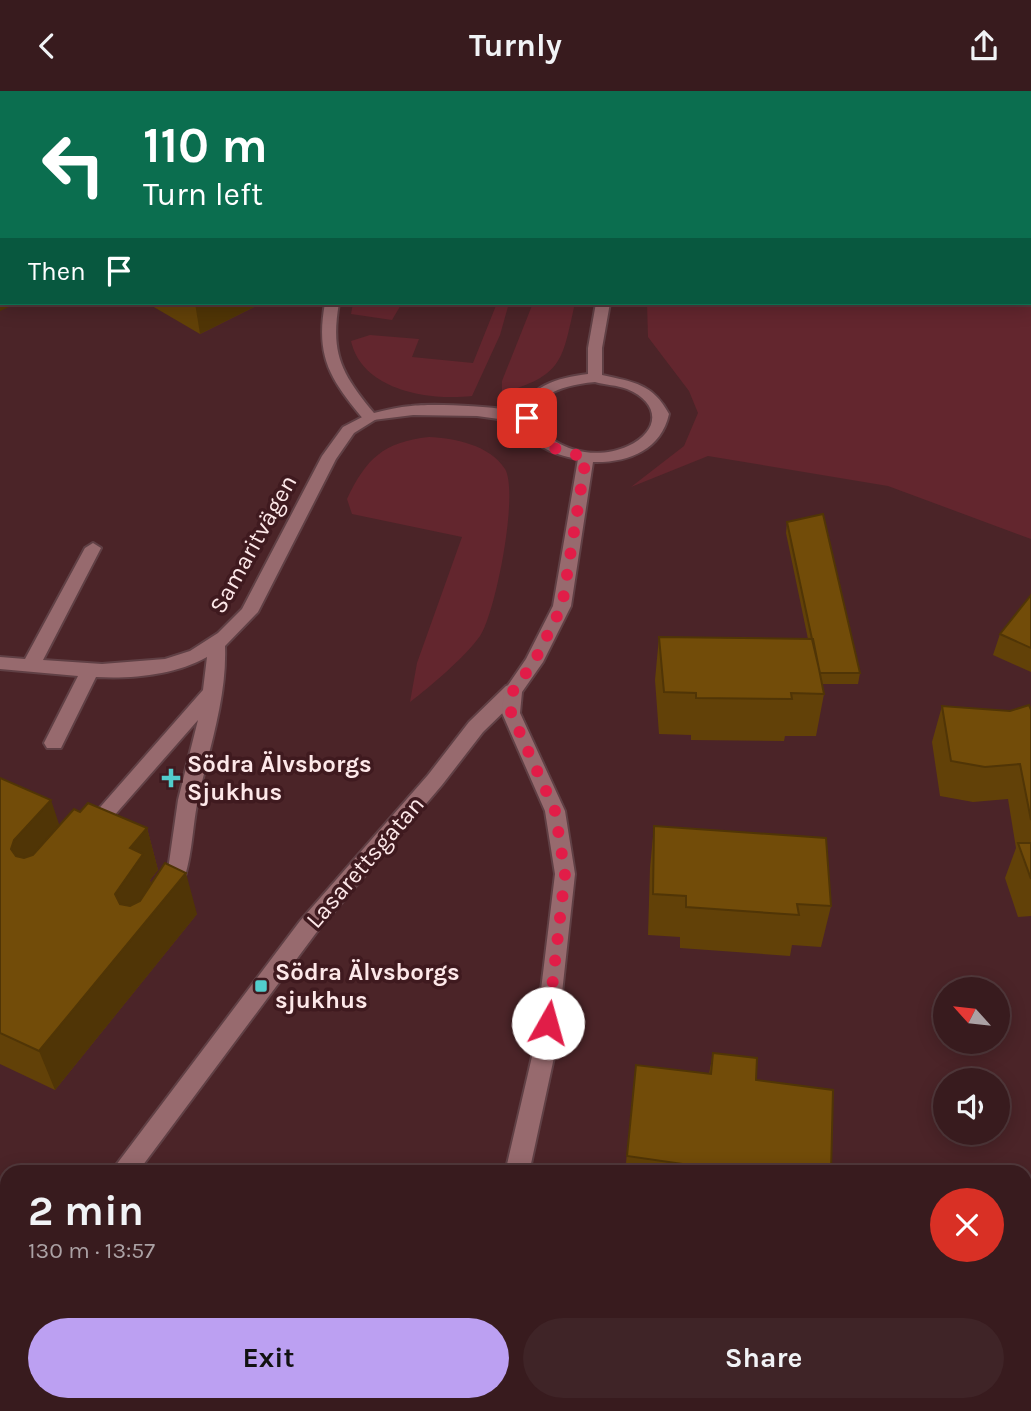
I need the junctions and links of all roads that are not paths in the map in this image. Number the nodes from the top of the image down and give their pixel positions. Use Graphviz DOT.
graph roads {
  1 [pos="332,305"];
  2 [pos="603,305"];
  3 [pos="595,378"];
  4 [pos="370,418"];
  5 [pos="527,418"];
  6 [pos="586,457"];
  7 [pos="93,548"];
  8 [pos="216,646"];
  9 [pos="0,663"];
  10 [pos="31,665"];
  11 [pos="90,670"];
  12 [pos="513,691"];
  13 [pos="211,693"];
  14 [pos="54,743"];
  15 [pos="74,849"];
  16 [pos="162,910"];
  17 [pos="128,1165"];
  18 [pos="519,1165"];
  1 -- 4 [label="street"];
  2 -- 3 [label="street"];
  3 -- 5 [label="street"];
  3 -- 6 [label="street"];
  4 -- 5 [label="street, Samaritvägen"];
  4 -- 8 [label="street, Samaritvägen"];
  5 -- 6 [label="street"];
  6 -- 12 [label="street, Lasarettsgatan"];
  7 -- 10 [label="street"];
  8 -- 11 [label="street, Samaritvägen"];
  8 -- 13 [label="street"];
  9 -- 10 [label="street, Samaritvägen"];
  10 -- 11 [label="street, Samaritvägen"];
  11 -- 14 [label="street"];
  12 -- 17 [label="street, Lasarettsgatan"];
  12 -- 18 [label="street"];
  13 -- 15 [label="street"];
  13 -- 16 [label="street"];
}
